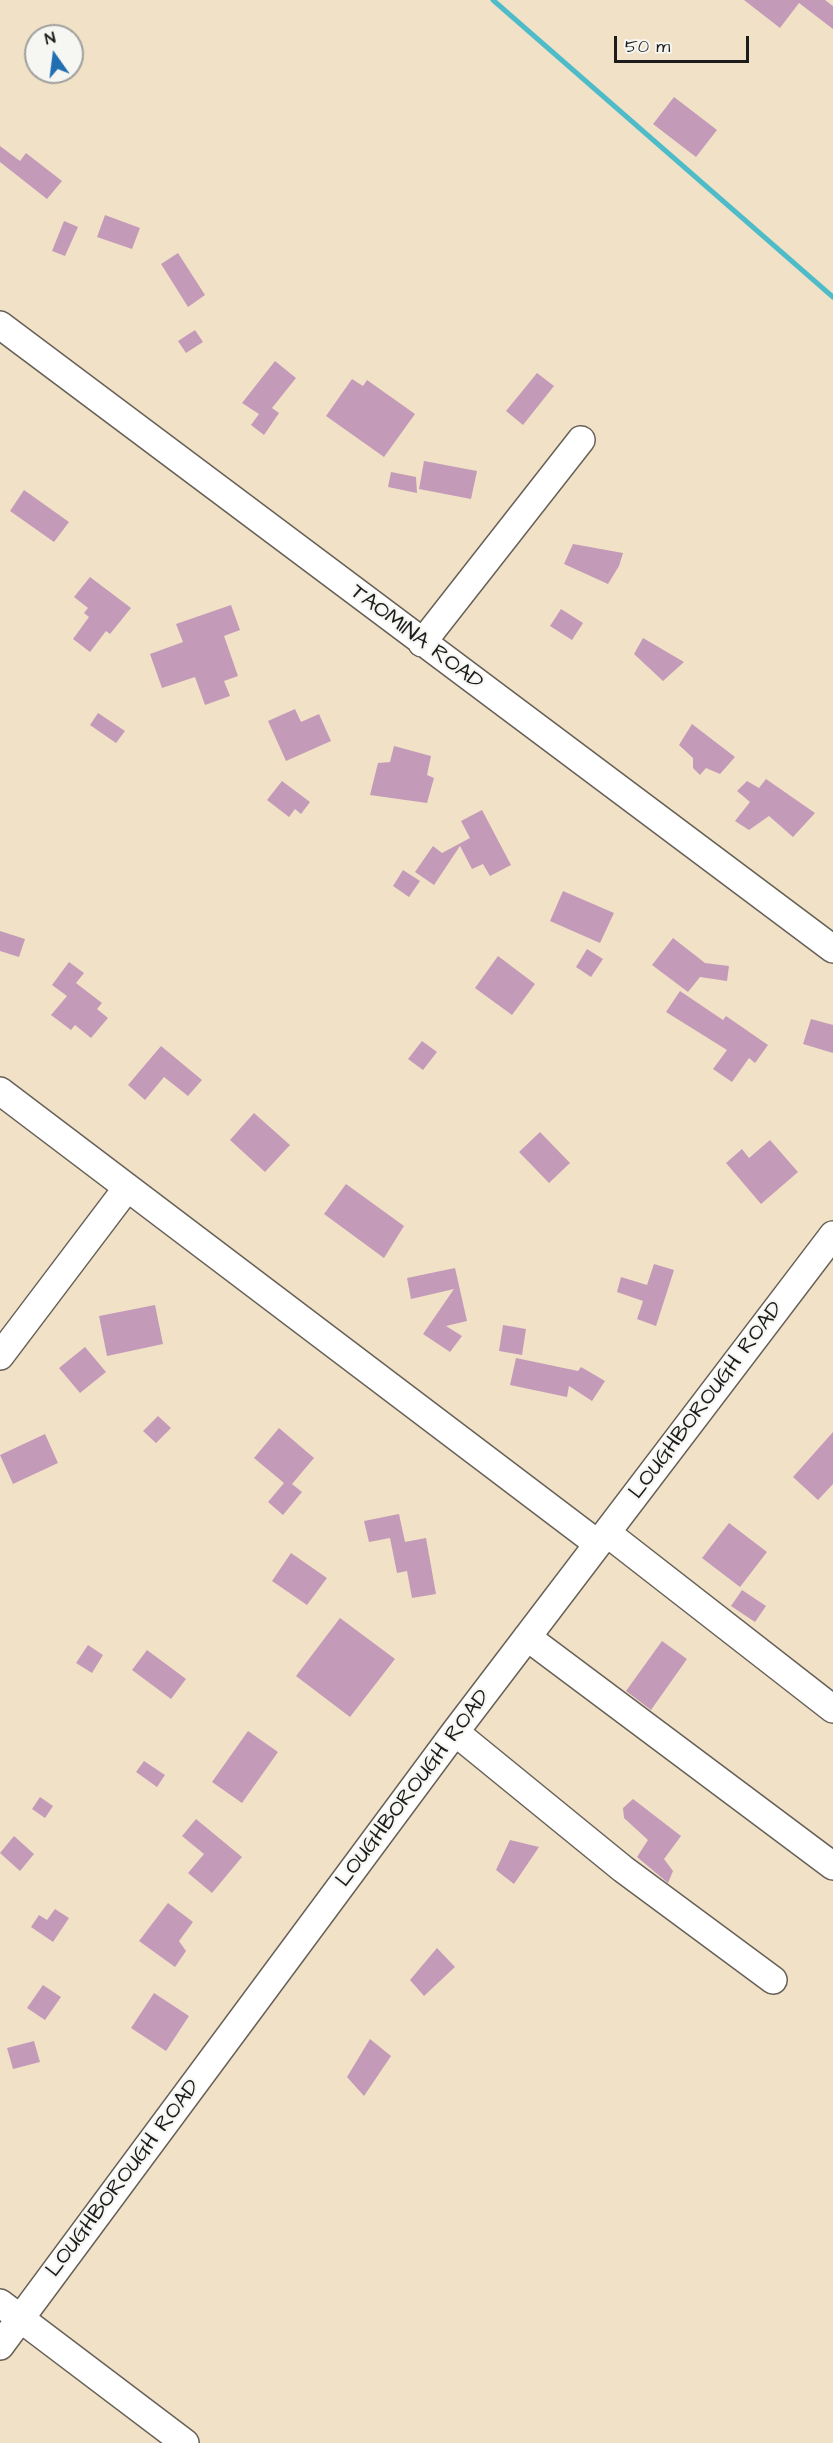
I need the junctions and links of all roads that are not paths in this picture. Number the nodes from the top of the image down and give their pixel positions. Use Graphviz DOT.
graph roads {
  1 [pos="0,325"];
  2 [pos="581,440"];
  3 [pos="422,643"];
  4 [pos="833,949"];
  5 [pos="0,1091"];
  6 [pos="127,1188"];
  7 [pos="833,1235"];
  8 [pos="0,1356"];
  9 [pos="602,1538"];
  10 [pos="527,1637"];
  11 [pos="833,1709"];
  12 [pos="455,1732"];
  13 [pos="833,1866"];
  14 [pos="773,1980"];
  15 [pos="10,2311"];
  16 [pos="0,2346"];
  17 [pos="185,2443"];
  1 -- 3 [label="street, TAOMINA ROAD"];
  2 -- 3 [label="street"];
  3 -- 4 [label="street, TAOMINA ROAD"];
  5 -- 6 [label="street"];
  6 -- 8 [label="street"];
  6 -- 9 [label="street"];
  7 -- 9 [label="street, LOUGHBOROUGH ROAD"];
  9 -- 10 [label="street, LOUGHBOROUGH ROAD"];
  9 -- 11 [label="street"];
  10 -- 12 [label="street, LOUGHBOROUGH ROAD"];
  10 -- 13 [label="street"];
  12 -- 14 [label="street"];
  12 -- 15 [label="street, LOUGHBOROUGH ROAD"];
  15 -- 16 [label="street, LOUGHBOROUGH ROAD"];
  15 -- 17 [label="street"];
}
